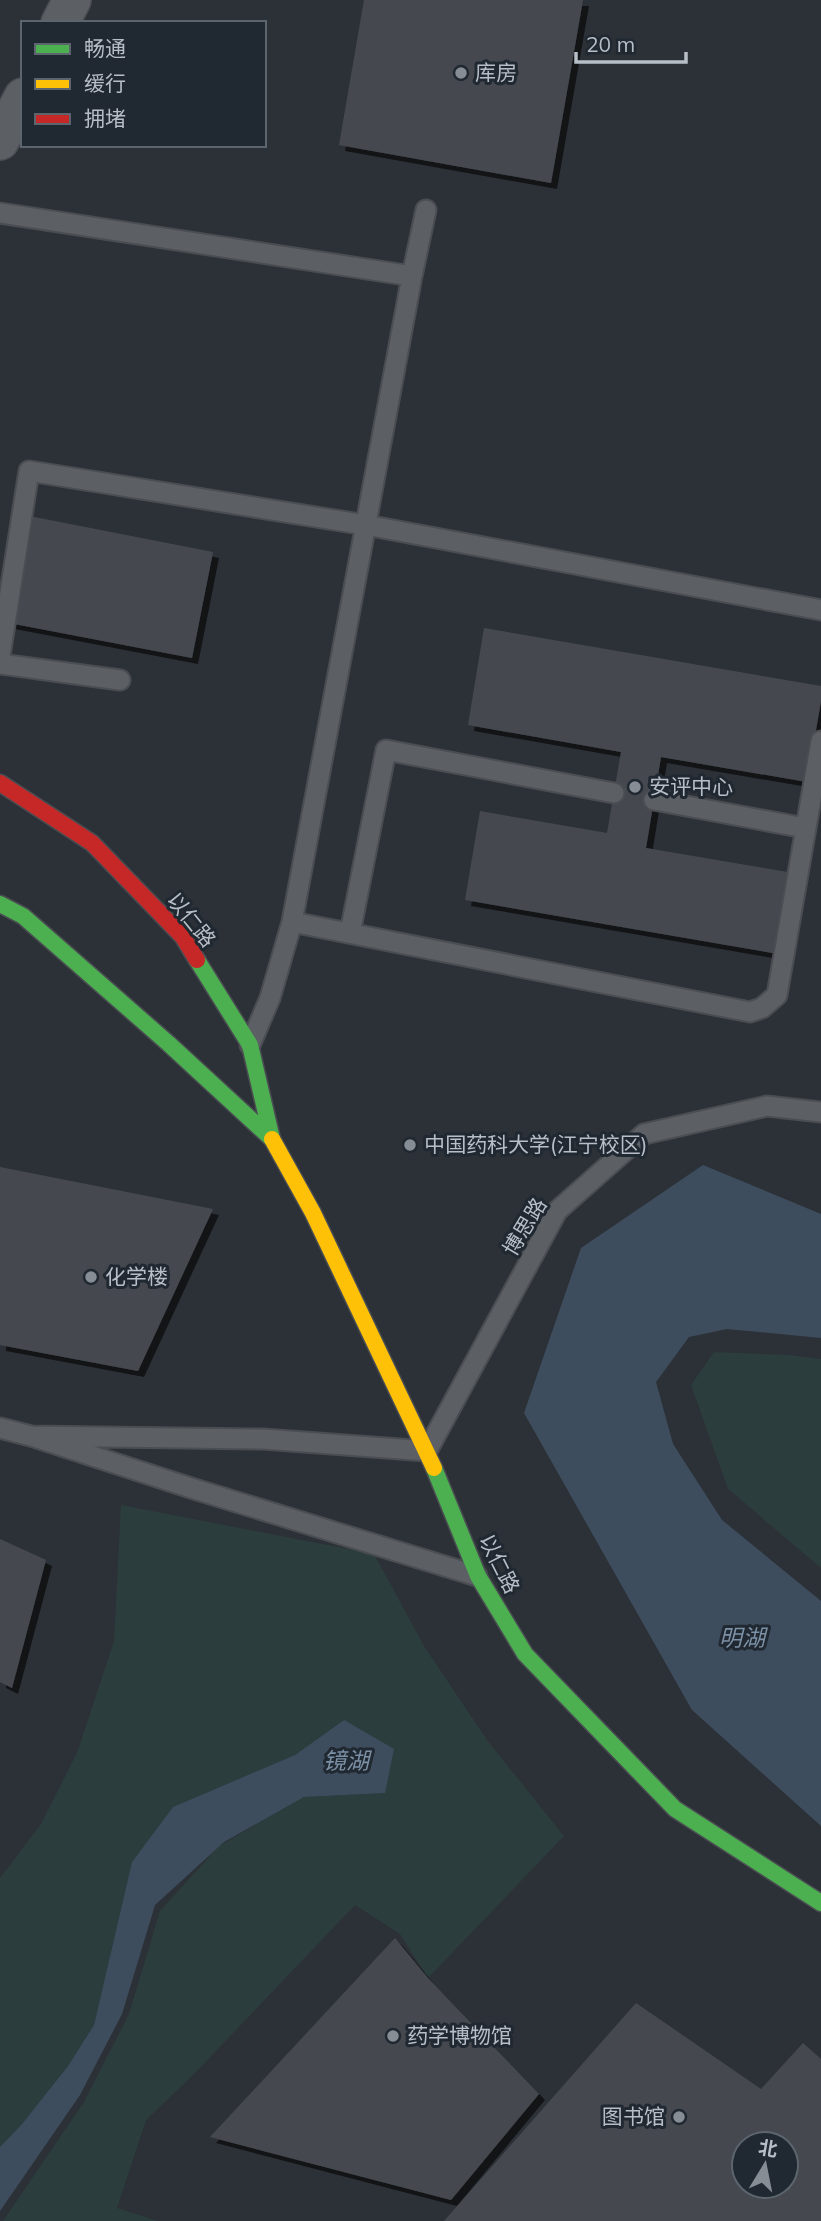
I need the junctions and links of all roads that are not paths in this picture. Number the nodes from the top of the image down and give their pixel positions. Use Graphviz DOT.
graph roads {
  1 [pos="72,0"];
  2 [pos="62,21"];
  3 [pos="21,101"];
  4 [pos="0,141"];
  5 [pos="426,210"];
  6 [pos="0,213"];
  7 [pos="412,275"];
  8 [pos="366,525"];
  9 [pos="821,610"];
  10 [pos="0,656"];
  11 [pos="0,664"];
  12 [pos="120,680"];
  13 [pos="821,741"];
  14 [pos="0,783"];
  15 [pos="614,793"];
  16 [pos="654,800"];
  17 [pos="806,828"];
  18 [pos="0,904"];
  19 [pos="292,922"];
  20 [pos="350,933"];
  21 [pos="250,1045"];
  22 [pos="821,1112"];
  23 [pos="272,1139"];
  24 [pos="0,1428"];
  25 [pos="31,1436"];
  26 [pos="427,1451"];
  27 [pos="478,1576"];
  28 [pos="821,1903"];
  1 -- 2 [label="street"];
  3 -- 4 [label="street"];
  5 -- 7 [label="lane"];
  6 -- 7 [label="lane"];
  7 -- 8 [label="lane"];
  8 -- 9 [label="lane"];
  8 -- 10 [label="lane"];
  8 -- 19 [label="lane"];
  11 -- 12 [label="lane"];
  13 -- 17 [label="lane"];
  14 -- 21 [label="street, 以仁路"];
  15 -- 20 [label="lane"];
  16 -- 17 [label="lane"];
  17 -- 20 [label="lane"];
  18 -- 23 [label="street, 以仁路"];
  19 -- 20 [label="lane"];
  19 -- 21 [label="lane"];
  21 -- 23 [label="street, 以仁路"];
  22 -- 26 [label="lane, 博思路"];
  23 -- 26 [label="street, 以仁路"];
  24 -- 25 [label="lane"];
  25 -- 26 [label="lane"];
  25 -- 27 [label="lane"];
  26 -- 27 [label="street, 以仁路"];
  27 -- 28 [label="street, 以仁路"];
}
